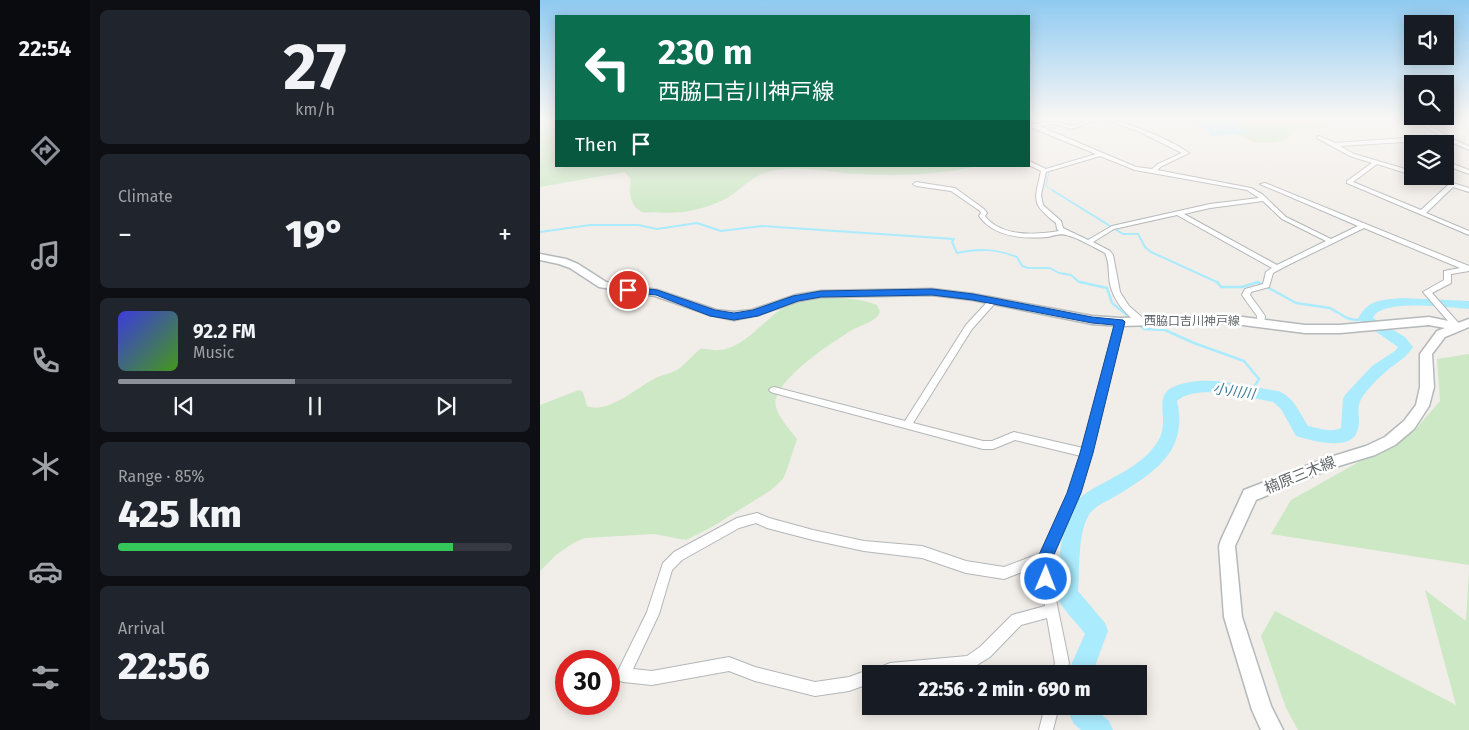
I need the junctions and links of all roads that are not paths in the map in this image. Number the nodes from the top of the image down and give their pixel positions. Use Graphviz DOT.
graph roads {
  1 [pos="1095,152"];
  2 [pos="1184,152"];
  3 [pos="1347,152"];
  4 [pos="1100,154"];
  5 [pos="1376,162"];
  6 [pos="1030,163"];
  7 [pos="1454,166"];
  8 [pos="1044,171"];
  9 [pos="1153,171"];
  10 [pos="1404,171"];
  11 [pos="1469,172"];
  12 [pos="916,184"];
  13 [pos="1262,184"];
  14 [pos="1452,185"];
  15 [pos="1468,188"];
  16 [pos="1264,199"];
  17 [pos="1178,213"];
  18 [pos="1422,213"];
  19 [pos="1363,226"];
  20 [pos="1065,232"];
  21 [pos="1469,233"];
  22 [pos="1331,241"];
  23 [pos="1089,242"];
  24 [pos="540,257"];
  25 [pos="1277,268"];
  26 [pos="1469,268"];
  27 [pos="993,301"];
  28 [pos="1444,310"];
  29 [pos="1130,322"];
  30 [pos="1261,323"];
  31 [pos="1463,325"];
  32 [pos="774,390"];
  33 [pos="907,425"];
  34 [pos="1087,453"];
  35 [pos="1045,557"];
  36 [pos="1052,610"];
  37 [pos="946,665"];
  38 [pos="1062,665"];
  39 [pos="862,679"];
  40 [pos="1050,715"];
  41 [pos="1046,730"];
  42 [pos="1272,730"];
  1 -- 4 [label="street"];
  2 -- 9 [label="street"];
  3 -- 5 [label="street"];
  4 -- 8 [label="street"];
  4 -- 9 [label="street"];
  5 -- 10 [label="street"];
  5 -- 18 [label="street"];
  6 -- 8 [label="street"];
  7 -- 11 [label="street"];
  8 -- 20 [label="street"];
  9 -- 16 [label="street"];
  12 -- 20 [label="street"];
  13 -- 19 [label="street"];
  14 -- 15 [label="street"];
  14 -- 18 [label="street"];
  16 -- 17 [label="street"];
  16 -- 22 [label="street"];
  17 -- 23 [label="street"];
  17 -- 25 [label="street"];
  18 -- 21 [label="street"];
  19 -- 22 [label="street"];
  19 -- 26 [label="street"];
  20 -- 23 [label="street"];
  22 -- 25 [label="street"];
  23 -- 29 [label="street"];
  24 -- 27 [label="main road, 西脇口吉川神戸線"];
  25 -- 30 [label="street"];
  26 -- 28 [label="street"];
  27 -- 29 [label="main road, 西脇口吉川神戸線"];
  27 -- 33 [label="street"];
  28 -- 31 [label="street"];
  29 -- 30 [label="main road, 西脇口吉川神戸線"];
  29 -- 34 [label="street"];
  30 -- 31 [label="main road, 西脇口吉川神戸線"];
  31 -- 42 [label="main road, 楠原三木線"];
  32 -- 33 [label="street"];
  33 -- 34 [label="street"];
  34 -- 35 [label="street"];
  35 -- 36 [label="street"];
  35 -- 39 [label="street"];
  36 -- 37 [label="street"];
  36 -- 38 [label="street"];
  40 -- 41 [label="street"];
}
